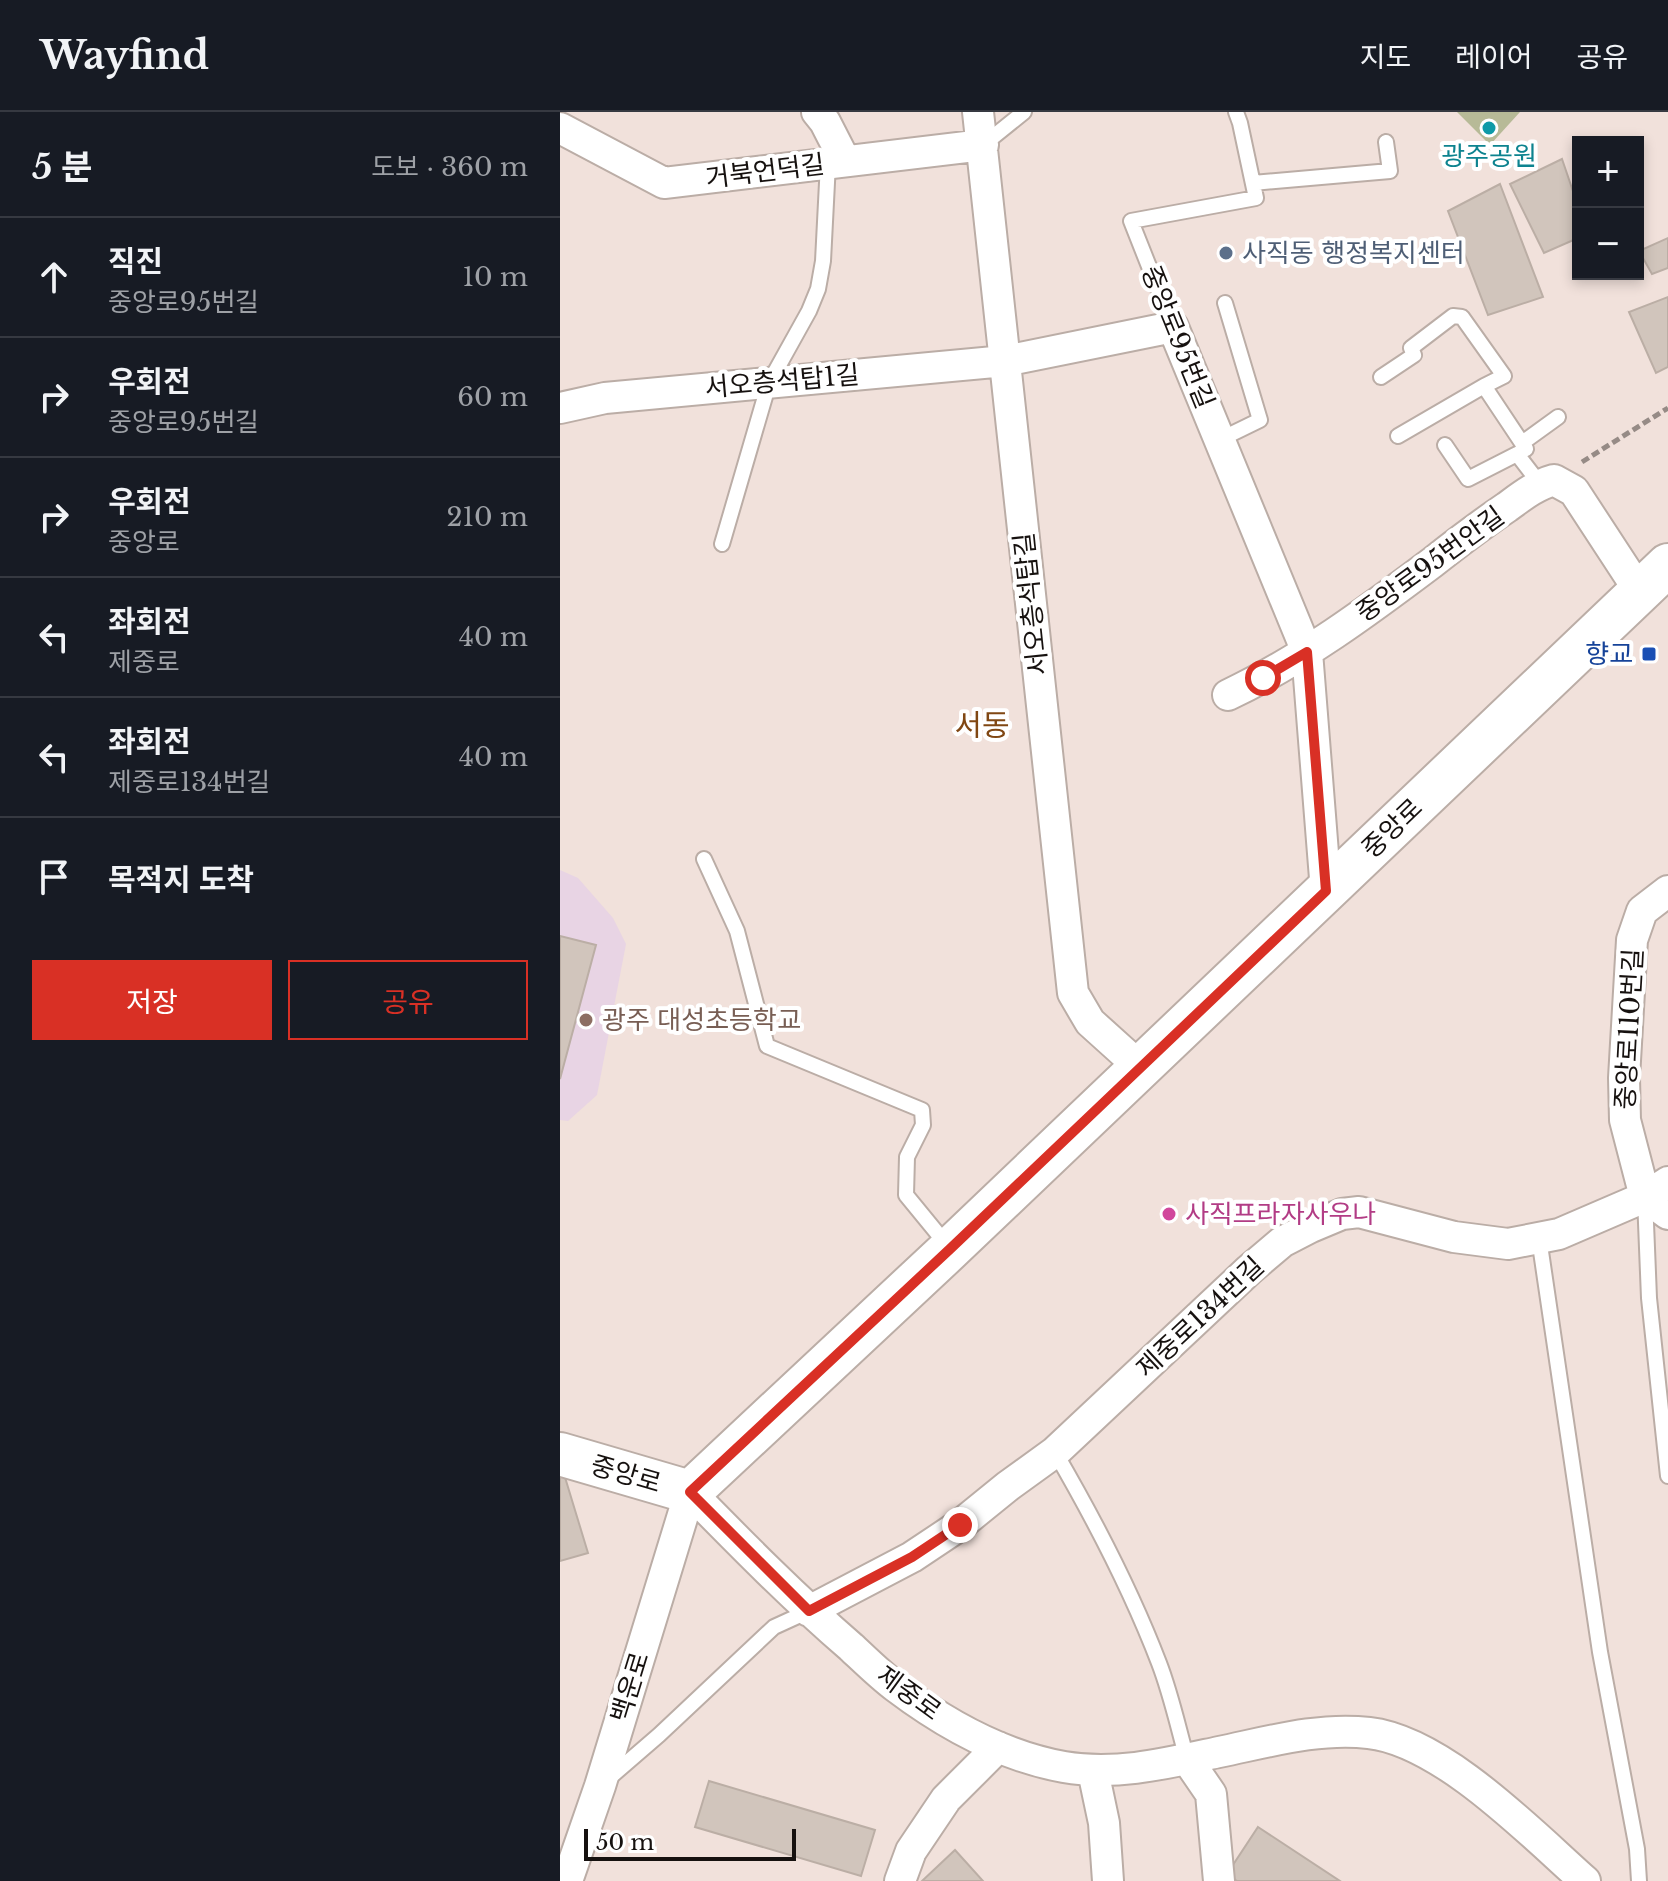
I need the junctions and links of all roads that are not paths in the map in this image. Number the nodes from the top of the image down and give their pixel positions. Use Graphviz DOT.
graph roads {
  1 [pos="817,112"];
  2 [pos="978,112"];
  3 [pos="1024,112"];
  4 [pos="1236,112"];
  5 [pos="560,128"];
  6 [pos="1386,142"];
  7 [pos="983,145"];
  8 [pos="836,162"];
  9 [pos="1253,183"];
  10 [pos="1225,303"];
  11 [pos="1173,327"];
  12 [pos="1005,361"];
  13 [pos="1381,377"];
  14 [pos="769,383"];
  15 [pos="1484,386"];
  16 [pos="560,408"];
  17 [pos="1558,417"];
  18 [pos="1398,436"];
  19 [pos="1219,440"];
  20 [pos="1445,445"];
  21 [pos="1520,448"];
  22 [pos="1547,482"];
  23 [pos="722,544"];
  24 [pos="1654,579"];
  25 [pos="1307,652"];
  26 [pos="1228,695"];
  27 [pos="704,859"];
  28 [pos="1326,891"];
  29 [pos="1668,891"];
  30 [pos="1141,1068"];
  31 [pos="1660,1198"];
  32 [pos="1539,1238"];
  33 [pos="950,1249"];
  34 [pos="1055,1452"];
  35 [pos="560,1454"];
  36 [pos="1668,1476"];
  37 [pos="690,1492"];
  38 [pos="809,1611"];
  39 [pos="998,1747"];
  40 [pos="1187,1759"];
  41 [pos="1093,1771"];
  42 [pos="600,1786"];
  43 [pos="567,1881"];
  44 [pos="900,1881"];
  45 [pos="1108,1881"];
  46 [pos="1219,1881"];
  47 [pos="1585,1881"];
  48 [pos="1639,1881"];
  1 -- 8 [label="street"];
  2 -- 7 [label="street, 서오층석탑길"];
  3 -- 7 [label="lane"];
  4 -- 9 [label="lane"];
  5 -- 8 [label="street, 거북언덕길"];
  6 -- 9 [label="lane"];
  7 -- 8 [label="street, 거북언덕길"];
  7 -- 12 [label="street, 서오층석탑길"];
  8 -- 14 [label="lane"];
  9 -- 11 [label="lane, 중앙로95번길"];
  10 -- 19 [label="lane"];
  11 -- 12 [label="street, 서오층석탑1길"];
  11 -- 19 [label="street, 중앙로95번길"];
  12 -- 14 [label="street, 서오층석탑1길"];
  12 -- 30 [label="street, 서오층석탑길"];
  13 -- 15 [label="lane"];
  14 -- 16 [label="street, 서오층석탑1길"];
  14 -- 23 [label="lane"];
  15 -- 18 [label="lane"];
  15 -- 21 [label="lane"];
  17 -- 21 [label="lane"];
  19 -- 25 [label="street, 중앙로95번길"];
  20 -- 21 [label="lane"];
  21 -- 22 [label="lane"];
  22 -- 24 [label="street"];
  22 -- 25 [label="street, 중앙로95번안길"];
  24 -- 28 [label="main road, 중앙로"];
  25 -- 26 [label="street"];
  25 -- 28 [label="street, 중앙로95번길"];
  27 -- 33 [label="lane"];
  28 -- 30 [label="main road, 중앙로"];
  29 -- 31 [label="street, 중앙로110번길"];
  30 -- 33 [label="main road, 중앙로"];
  31 -- 32 [label="street, 제중로134번길"];
  31 -- 36 [label="lane"];
  32 -- 34 [label="street, 제중로134번길"];
  32 -- 48 [label="lane"];
  33 -- 37 [label="main road, 중앙로"];
  34 -- 38 [label="street, 제중로134번길"];
  34 -- 40 [label="lane"];
  35 -- 37 [label="main road, 중앙로"];
  37 -- 38 [label="street, 제중로"];
  37 -- 42 [label="street, 백운로"];
  38 -- 39 [label="street, 제중로"];
  38 -- 42 [label="lane"];
  39 -- 41 [label="street, 제중로"];
  39 -- 44 [label="street"];
  40 -- 41 [label="street, 제중로"];
  40 -- 46 [label="street"];
  40 -- 47 [label="street, 제중로"];
  41 -- 45 [label="street"];
  42 -- 43 [label="street, 백운로"];
}
